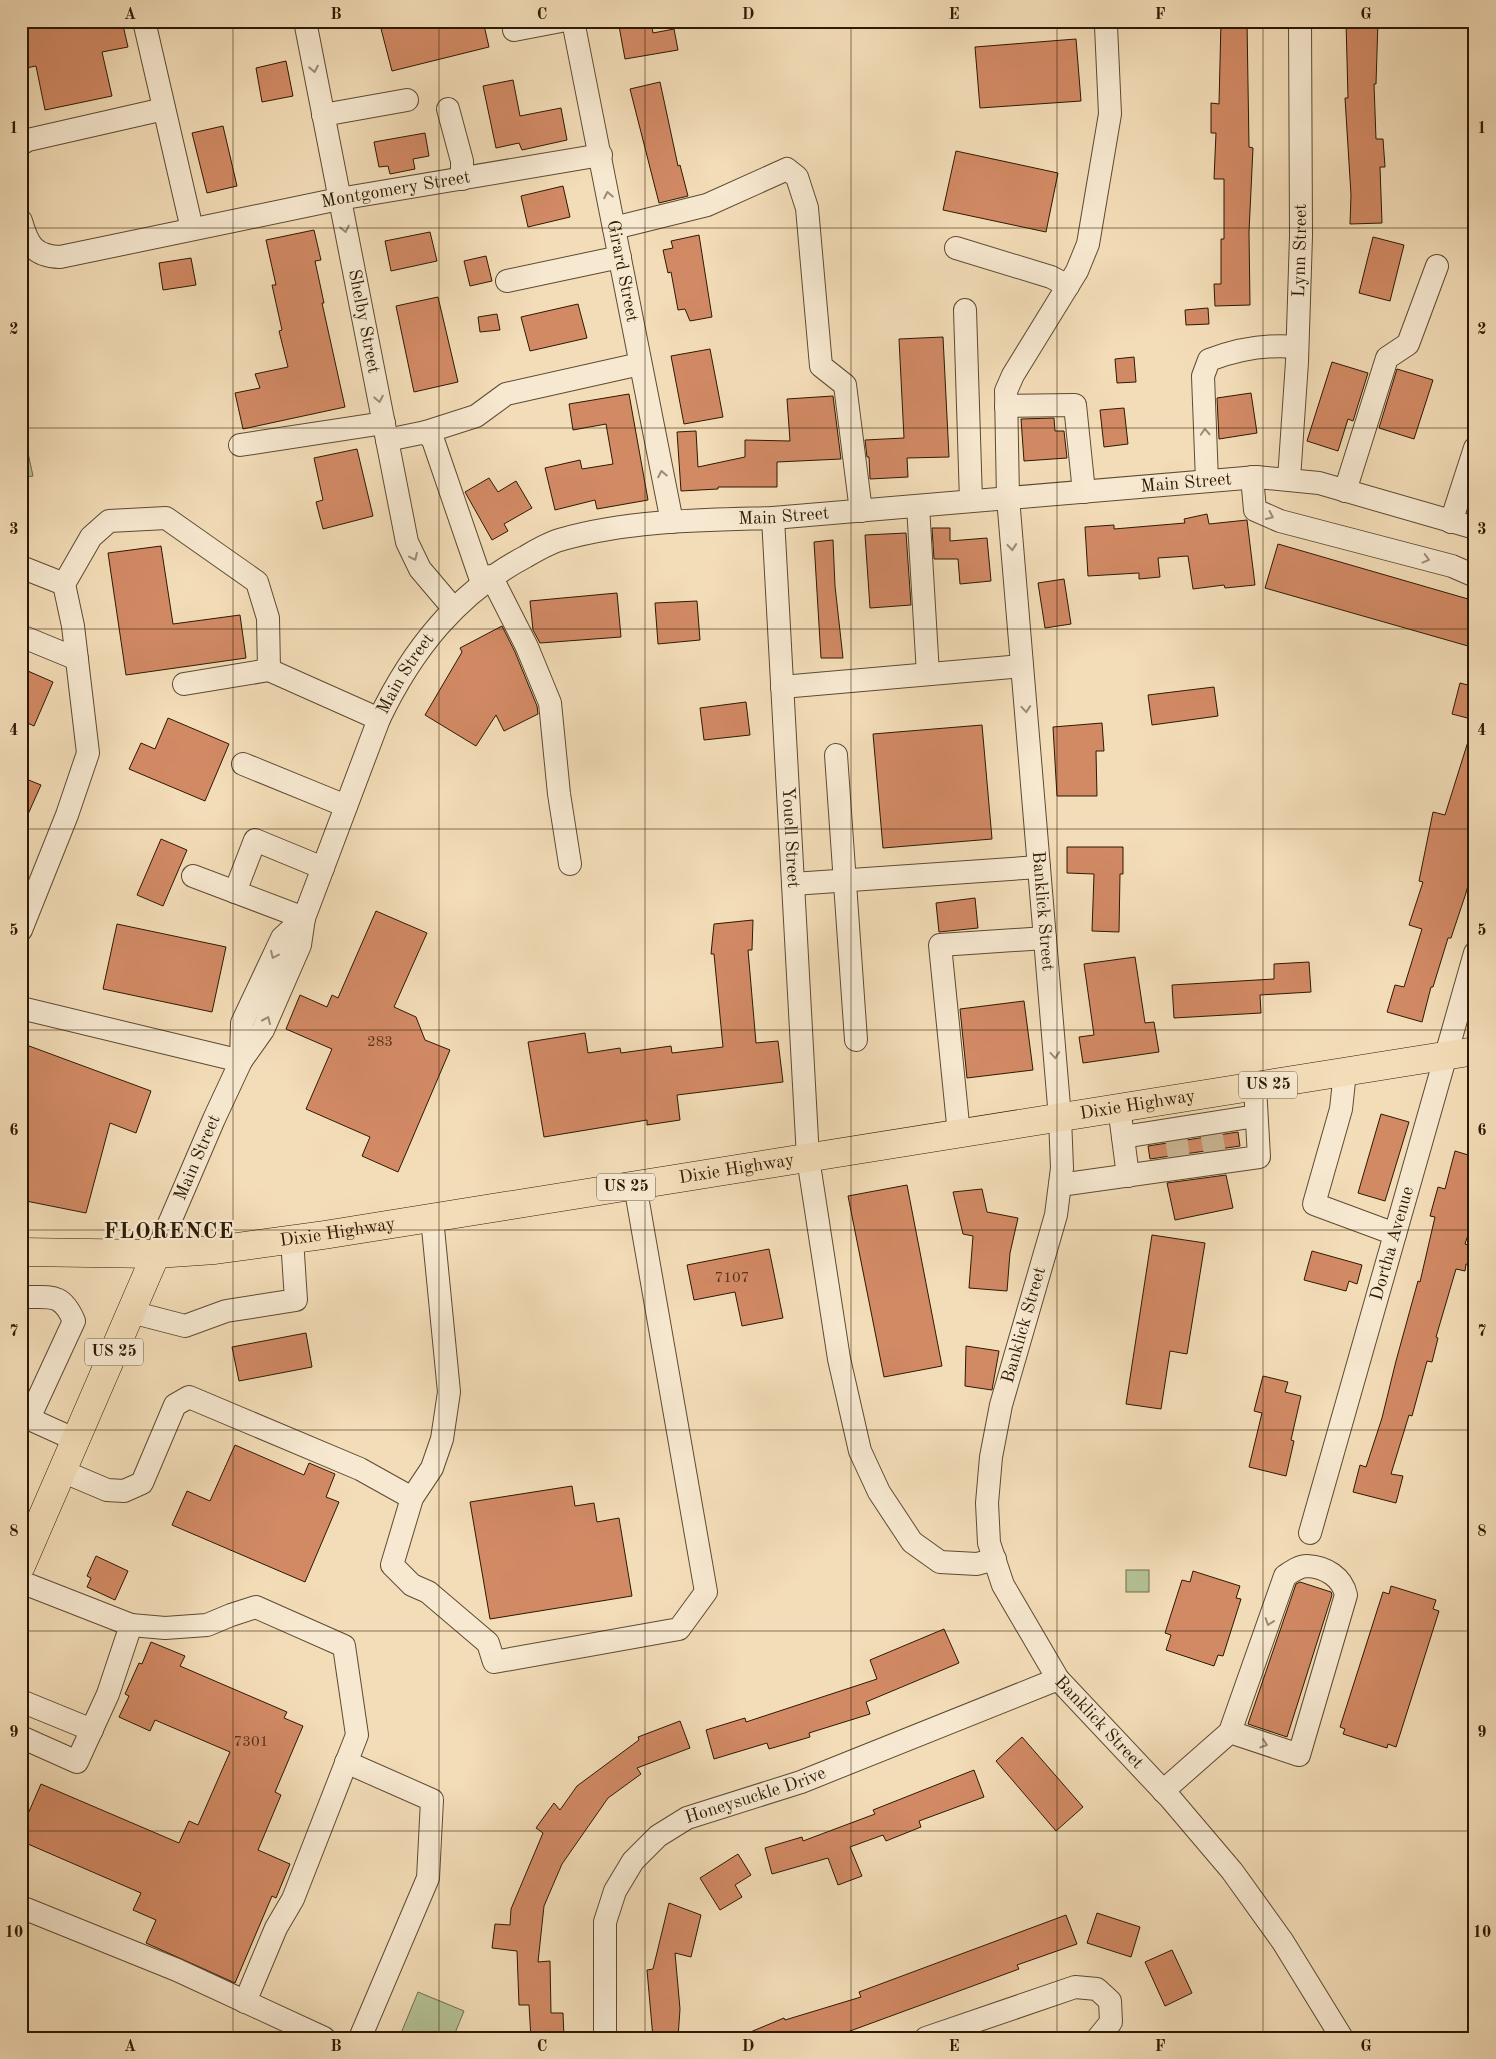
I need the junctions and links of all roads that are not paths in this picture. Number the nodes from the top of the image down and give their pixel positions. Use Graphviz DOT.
graph roads {
  1 [pos="144,21"];
  2 [pos="305,21"];
  3 [pos="561,21"];
  4 [pos="573,21"];
  5 [pos="1103,21"];
  6 [pos="1300,21"];
  7 [pos="514,30"];
  8 [pos="407,100"];
  9 [pos="164,109"];
  10 [pos="448,109"];
  11 [pos="323,115"];
  12 [pos="21,144"];
  13 [pos="601,155"];
  14 [pos="462,179"];
  15 [pos="339,199"];
  16 [pos="21,222"];
  17 [pos="614,228"];
  18 [pos="192,229"];
  19 [pos="956,248"];
  20 [pos="620,257"];
  21 [pos="1437,266"];
  22 [pos="507,281"];
  23 [pos="1068,286"];
  24 [pos="965,310"];
  25 [pos="1297,347"];
  26 [pos="640,364"];
  27 [pos="1006,406"];
  28 [pos="385,432"];
  29 [pos="426,432"];
  30 [pos="240,446"];
  31 [pos="1475,448"];
  32 [pos="1252,477"];
  33 [pos="1289,479"];
  34 [pos="1207,481"];
  35 [pos="1345,491"];
  36 [pos="1084,492"];
  37 [pos="1008,498"];
  38 [pos="971,501"];
  39 [pos="918,506"];
  40 [pos="861,511"];
  41 [pos="773,518"];
  42 [pos="672,522"];
  43 [pos="1451,522"];
  44 [pos="1475,528"];
  45 [pos="21,567"];
  46 [pos="1475,576"];
  47 [pos="487,580"];
  48 [pos="64,584"];
  49 [pos="453,608"];
  50 [pos="21,636"];
  51 [pos="77,659"];
  52 [pos="1022,666"];
  53 [pos="270,670"];
  54 [pos="928,674"];
  55 [pos="184,684"];
  56 [pos="782,687"];
  57 [pos="379,719"];
  58 [pos="836,756"];
  59 [pos="243,764"];
  60 [pos="346,806"];
  61 [pos="570,864"];
  62 [pos="1039,867"];
  63 [pos="323,868"];
  64 [pos="193,876"];
  65 [pos="846,882"];
  66 [pos="793,884"];
  67 [pos="236,892"];
  68 [pos="304,918"];
  69 [pos="21,930"];
  70 [pos="1045,938"];
  71 [pos="1474,955"];
  72 [pos="21,1008"];
  73 [pos="856,1040"];
  74 [pos="1475,1051"];
  75 [pos="1446,1056"];
  76 [pos="241,1061"];
  77 [pos="1345,1072"];
  78 [pos="1255,1087"];
  79 [pos="1120,1108"];
  80 [pos="1256,1116"];
  81 [pos="1060,1118"];
  82 [pos="960,1134"];
  83 [pos="1123,1137"];
  84 [pos="808,1158"];
  85 [pos="1128,1176"];
  86 [pos="635,1185"];
  87 [pos="1060,1185"];
  88 [pos="432,1218"];
  89 [pos="1395,1234"];
  90 [pos="292,1239"];
  91 [pos="21,1252"];
  92 [pos="156,1254"];
  93 [pos="21,1297"];
  94 [pos="131,1312"];
  95 [pos="76,1440"];
  96 [pos="62,1471"];
  97 [pos="412,1498"];
  98 [pos="1310,1533"];
  99 [pos="995,1559"];
  100 [pos="21,1566"];
  101 [pos="21,1582"];
  102 [pos="131,1625"];
  103 [pos="1058,1679"];
  104 [pos="21,1701"];
  105 [pos="92,1730"];
  106 [pos="1230,1732"];
  107 [pos="21,1737"];
  108 [pos="346,1762"];
  109 [pos="1163,1791"];
  110 [pos="21,1907"];
  111 [pos="245,2002"];
  112 [pos="324,2038"];
  113 [pos="360,2038"];
  114 [pos="605,2038"];
  115 [pos="926,2038"];
  116 [pos="1098,2038"];
  117 [pos="1342,2038"];
  1 -- 9 [label="street"];
  2 -- 11 [label="street, Shelby Street, one-way"];
  3 -- 7 [label="street"];
  4 -- 13 [label="street, Girard Street"];
  5 -- 23 [label="street, Banklick Street"];
  6 -- 25 [label="street, Lynn Street"];
  8 -- 11 [label="street"];
  9 -- 12 [label="street"];
  9 -- 18 [label="street"];
  10 -- 14 [label="street"];
  11 -- 15 [label="street, Shelby Street"];
  13 -- 14 [label="street, Montgomery Street"];
  17 -- 13 [label="street, Girard Street, one-way"];
  14 -- 15 [label="street, Montgomery Street"];
  15 -- 18 [label="street, Montgomery Street"];
  15 -- 28 [label="street, Shelby Street, one-way"];
  16 -- 18 [label="street, Montgomery Street"];
  17 -- 20 [label="street, Girard Street"];
  17 -- 40 [label="street"];
  19 -- 23 [label="street"];
  20 -- 22 [label="street"];
  20 -- 26 [label="street, Girard Street"];
  21 -- 35 [label="street"];
  23 -- 27 [label="street, Banklick Street"];
  24 -- 38 [label="street"];
  25 -- 33 [label="street, Lynn Street"];
  34 -- 25 [label="street, one-way"];
  26 -- 29 [label="street"];
  42 -- 26 [label="street, Girard Street, one-way"];
  27 -- 36 [label="street"];
  27 -- 37 [label="street, Banklick Street"];
  28 -- 29 [label="street"];
  28 -- 30 [label="street"];
  28 -- 49 [label="street, Shelby Street, one-way"];
  29 -- 47 [label="street"];
  31 -- 43 [label="street"];
  32 -- 33 [label="street, Main Street"];
  32 -- 34 [label="street, Main Street"];
  32 -- 46 [label="street, one-way"];
  33 -- 35 [label="street, Main Street"];
  34 -- 36 [label="street, Main Street"];
  35 -- 43 [label="street, Main Street"];
  36 -- 37 [label="street, Main Street"];
  37 -- 38 [label="street, Main Street"];
  37 -- 52 [label="street, Banklick Street, one-way"];
  38 -- 39 [label="street, Main Street"];
  39 -- 40 [label="street, Main Street"];
  39 -- 54 [label="street"];
  40 -- 41 [label="street, Main Street"];
  41 -- 42 [label="street, Main Street"];
  41 -- 56 [label="street, Youell Street"];
  42 -- 47 [label="street, Main Street"];
  43 -- 44 [label="street, Main Street"];
  45 -- 48 [label="street"];
  47 -- 49 [label="street, Main Street"];
  47 -- 61 [label="street"];
  48 -- 51 [label="street"];
  48 -- 53 [label="street"];
  49 -- 57 [label="street, Main Street"];
  50 -- 51 [label="street"];
  51 -- 69 [label="street"];
  52 -- 54 [label="street"];
  52 -- 62 [label="street, Banklick Street, one-way"];
  53 -- 55 [label="street"];
  53 -- 57 [label="street"];
  54 -- 56 [label="street"];
  56 -- 66 [label="street, Youell Street"];
  57 -- 60 [label="street, Main Street"];
  58 -- 65 [label="street"];
  59 -- 60 [label="street"];
  60 -- 63 [label="street, Main Street"];
  62 -- 65 [label="street"];
  62 -- 70 [label="street, Banklick Street"];
  63 -- 67 [label="street"];
  63 -- 68 [label="street, Main Street"];
  64 -- 67 [label="street"];
  65 -- 66 [label="street"];
  65 -- 73 [label="street"];
  66 -- 84 [label="street, Youell Street"];
  67 -- 68 [label="street"];
  68 -- 76 [label="street, Main Street"];
  70 -- 81 [label="street, Banklick Street, one-way"];
  70 -- 82 [label="street"];
  71 -- 75 [label="street, Dortha Avenue"];
  72 -- 76 [label="street"];
  74 -- 75 [label="main road, Dixie Highway / US 25"];
  75 -- 77 [label="main road, Dixie Highway / US 25"];
  75 -- 89 [label="street, Dortha Avenue"];
  76 -- 92 [label="street, Main Street"];
  77 -- 78 [label="main road, Dixie Highway / US 25"];
  77 -- 89 [label="street"];
  78 -- 79 [label="main road, Dixie Highway / US 25"];
  78 -- 80 [label="street"];
  79 -- 81 [label="main road, Dixie Highway / US 25"];
  79 -- 83 [label="street"];
  80 -- 83 [label="street"];
  80 -- 85 [label="street"];
  81 -- 82 [label="main road, Dixie Highway / US 25"];
  81 -- 87 [label="street, Banklick Street"];
  82 -- 84 [label="main road, Dixie Highway / US 25"];
  83 -- 85 [label="street"];
  84 -- 86 [label="main road, Dixie Highway / US 25"];
  84 -- 99 [label="street, Youell Street"];
  85 -- 87 [label="street"];
  86 -- 88 [label="main road, Dixie Highway / US 25"];
  86 -- 97 [label="street"];
  87 -- 99 [label="street, Banklick Street"];
  88 -- 90 [label="main road, Dixie Highway / US 25"];
  88 -- 97 [label="street"];
  89 -- 98 [label="street, Dortha Avenue"];
  90 -- 92 [label="main road, Dixie Highway / US 25"];
  90 -- 94 [label="street"];
  91 -- 92 [label="main road, Dixie Highway"];
  92 -- 94 [label="main road, US 25"];
  93 -- 95 [label="street"];
  94 -- 95 [label="main road, US 25"];
  95 -- 96 [label="main road, US 25"];
  96 -- 97 [label="street"];
  96 -- 100 [label="main road, US 25"];
  99 -- 103 [label="street, Banklick Street"];
  101 -- 102 [label="street"];
  102 -- 105 [label="street"];
  102 -- 108 [label="street"];
  103 -- 109 [label="street, Banklick Street"];
  103 -- 114 [label="street, Honeysuckle Drive"];
  104 -- 105 [label="street"];
  105 -- 107 [label="street"];
  106 -- 106 [label="street, one-way"];
  106 -- 109 [label="street"];
  108 -- 111 [label="street"];
  108 -- 113 [label="street"];
  109 -- 117 [label="street, Banklick Street"];
  110 -- 111 [label="street"];
  111 -- 112 [label="street"];
  115 -- 116 [label="street"];
}
